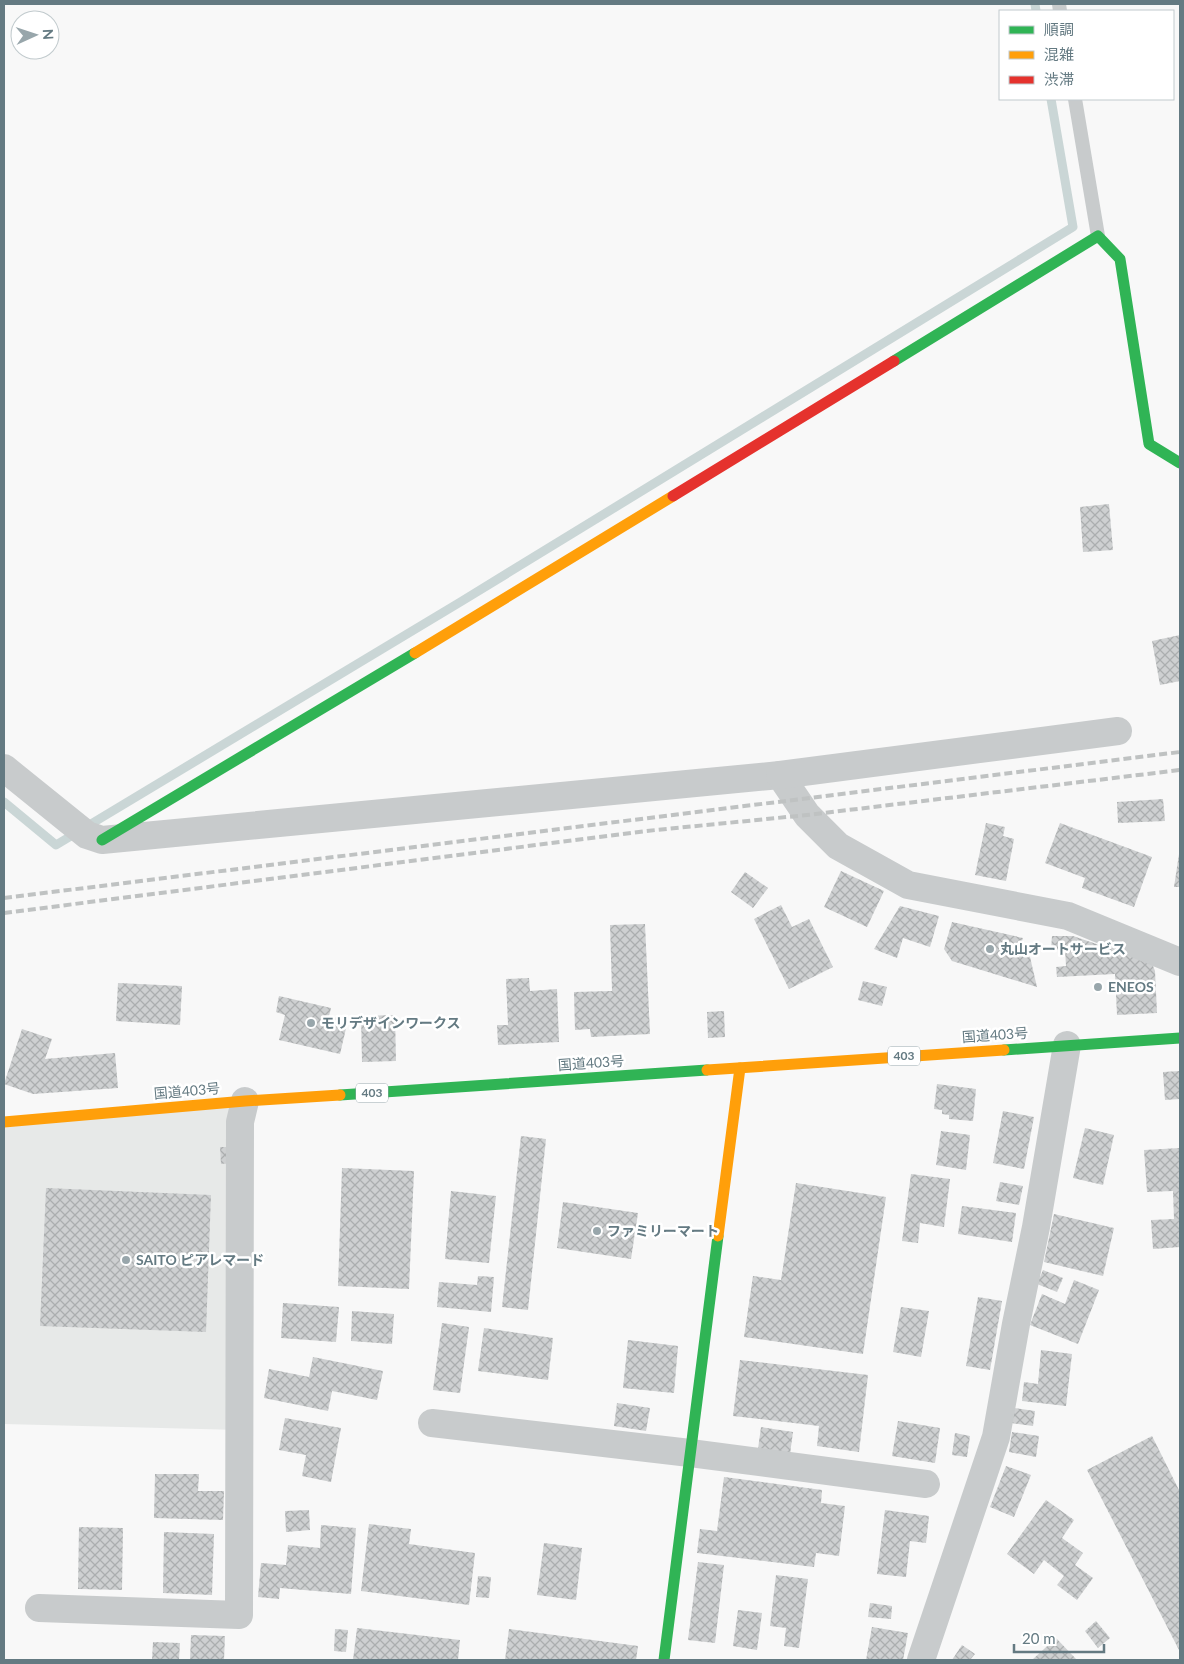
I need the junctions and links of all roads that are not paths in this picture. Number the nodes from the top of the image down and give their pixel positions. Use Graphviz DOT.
graph roads {
  1 [pos="1075,100"];
  2 [pos="1098,236"];
  3 [pos="1180,463"];
  4 [pos="1118,731"];
  5 [pos="4,768"];
  6 [pos="780,775"];
  7 [pos="102,840"];
  8 [pos="1180,962"];
  9 [pos="1180,1038"];
  10 [pos="1067,1045"];
  11 [pos="740,1068"];
  12 [pos="245,1102"];
  13 [pos="4,1122"];
  14 [pos="432,1423"];
  15 [pos="690,1454"];
  16 [pos="926,1484"];
  17 [pos="39,1608"];
  18 [pos="664,1660"];
  19 [pos="921,1660"];
  1 -- 2 [label="lane"];
  2 -- 3 [label="main road"];
  2 -- 7 [label="main road"];
  4 -- 6 [label="street"];
  5 -- 7 [label="street"];
  6 -- 7 [label="street"];
  6 -- 8 [label="street"];
  9 -- 10 [label="main road, 国道403号 / 403"];
  10 -- 11 [label="main road, 国道403号 / 403"];
  10 -- 19 [label="street"];
  11 -- 12 [label="main road, 国道403号 / 403"];
  11 -- 15 [label="main road"];
  12 -- 13 [label="main road, 国道403号 / 403"];
  12 -- 17 [label="street"];
  14 -- 15 [label="street"];
  15 -- 16 [label="street"];
  15 -- 18 [label="main road"];
}
